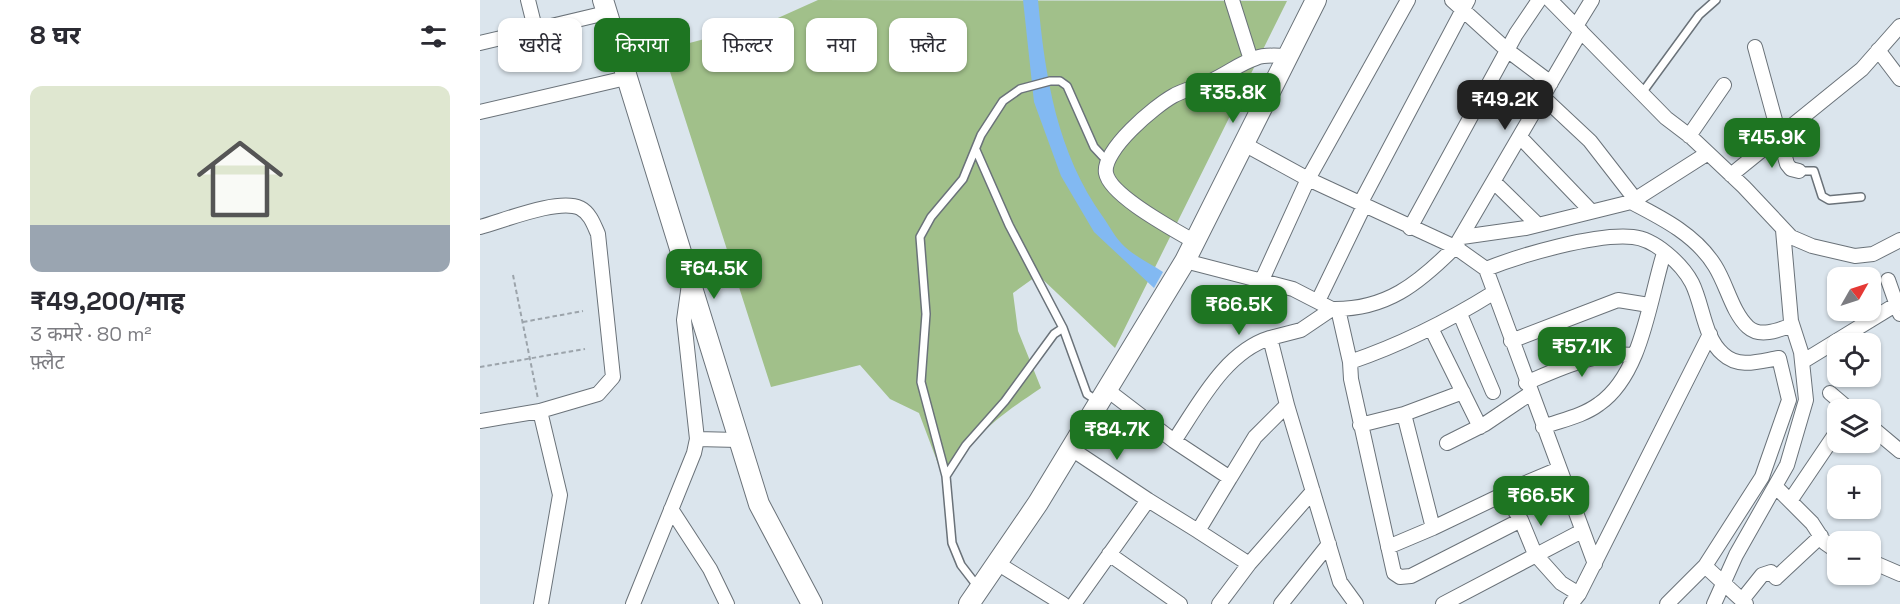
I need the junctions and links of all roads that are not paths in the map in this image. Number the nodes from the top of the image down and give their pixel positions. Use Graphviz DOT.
graph roads {
  1 [pos="528,0"];
  2 [pos="1232,0"];
  3 [pos="1316,0"];
  4 [pos="1408,0"];
  5 [pos="1452,0"];
  6 [pos="1539,0"];
  7 [pos="1550,0"];
  8 [pos="1592,0"];
  9 [pos="1716,0"];
  10 [pos="1466,4"];
  11 [pos="604,6"];
  12 [pos="532,18"];
  13 [pos="566,18"];
  14 [pos="1900,26"];
  15 [pos="1578,28"];
  16 [pos="498,38"];
  17 [pos="480,43"];
  18 [pos="1755,47"];
  19 [pos="1507,50"];
  20 [pos="1878,51"];
  21 [pos="1288,56"];
  22 [pos="1251,60"];
  23 [pos="626,78"];
  24 [pos="1900,79"];
  25 [pos="1551,83"];
  26 [pos="1724,85"];
  27 [pos="1642,93"];
  28 [pos="1543,97"];
  29 [pos="480,112"];
  30 [pos="1689,136"];
  31 [pos="1779,136"];
  32 [pos="1520,137"];
  33 [pos="1244,144"];
  34 [pos="975,150"];
  35 [pos="1708,153"];
  36 [pos="1108,162"];
  37 [pos="1799,171"];
  38 [pos="1731,175"];
  39 [pos="1308,179"];
  40 [pos="1494,182"];
  41 [pos="1861,197"];
  42 [pos="1633,201"];
  43 [pos="1362,205"];
  44 [pos="1591,211"];
  45 [pos="1538,225"];
  46 [pos="480,227"];
  47 [pos="1410,228"];
  48 [pos="1783,230"];
  49 [pos="1900,240"];
  50 [pos="1196,242"];
  51 [pos="1460,245"];
  52 [pos="1664,253"];
  53 [pos="1182,264"];
  54 [pos="1483,265"];
  55 [pos="1888,280"];
  56 [pos="1261,282"];
  57 [pos="689,284"];
  58 [pos="1493,293"];
  59 [pos="1318,301"];
  60 [pos="1649,304"];
  61 [pos="1899,307"];
  62 [pos="1335,309"];
  63 [pos="1460,314"];
  64 [pos="1793,326"];
  65 [pos="1063,328"];
  66 [pos="1431,328"];
  67 [pos="1710,334"];
  68 [pos="1270,338"];
  69 [pos="1511,341"];
  70 [pos="1634,356"];
  71 [pos="1802,357"];
  72 [pos="1350,362"];
  73 [pos="1528,388"];
  74 [pos="1463,392"];
  75 [pos="1493,392"];
  76 [pos="1830,393"];
  77 [pos="1102,395"];
  78 [pos="1837,399"];
  79 [pos="1287,405"];
  80 [pos="540,411"];
  81 [pos="1404,414"];
  82 [pos="480,421"];
  83 [pos="1360,425"];
  84 [pos="1480,427"];
  85 [pos="1543,427"];
  86 [pos="1881,435"];
  87 [pos="697,440"];
  88 [pos="738,440"];
  89 [pos="1174,441"];
  90 [pos="1447,443"];
  91 [pos="1827,446"];
  92 [pos="1070,448"];
  93 [pos="1900,451"];
  94 [pos="1559,469"];
  95 [pos="946,476"];
  96 [pos="1762,477"];
  97 [pos="1230,478"];
  98 [pos="1777,484"];
  99 [pos="1313,491"];
  100 [pos="1504,495"];
  101 [pos="1148,500"];
  102 [pos="1790,501"];
  103 [pos="671,509"];
  104 [pos="1521,520"];
  105 [pos="1433,528"];
  106 [pos="1198,531"];
  107 [pos="1582,531"];
  108 [pos="1821,536"];
  109 [pos="1827,542"];
  110 [pos="1329,544"];
  111 [pos="1388,547"];
  112 [pos="1109,554"];
  113 [pos="1535,554"];
  114 [pos="997,563"];
  115 [pos="1249,564"];
  116 [pos="1595,564"];
  117 [pos="1705,566"];
  118 [pos="1881,566"];
  119 [pos="1900,574"];
  120 [pos="1724,583"];
  121 [pos="1575,599"];
  122 [pos="972,600"];
  123 [pos="1744,602"];
  124 [pos="541,604"];
  125 [pos="633,604"];
  126 [pos="727,604"];
  127 [pos="812,604"];
  128 [pos="1063,604"];
  129 [pos="1074,604"];
  130 [pos="1180,604"];
  131 [pos="1219,604"];
  132 [pos="1281,604"];
  133 [pos="1356,604"];
  134 [pos="1443,604"];
  135 [pos="1667,604"];
  136 [pos="1714,604"];
  1 -- 12 [label="street"];
  2 -- 22 [label="street"];
  3 -- 21 [label="main road"];
  4 -- 39 [label="street"];
  5 -- 10 [label="street"];
  6 -- 19 [label="street"];
  7 -- 15 [label="street"];
  8 -- 15 [label="street"];
  9 -- 27 [label="lane"];
  10 -- 19 [label="street"];
  10 -- 43 [label="street"];
  11 -- 13 [label="street"];
  11 -- 23 [label="main road"];
  14 -- 20 [label="street"];
  15 -- 25 [label="street"];
  15 -- 27 [label="street"];
  16 -- 17 [label="street"];
  18 -- 31 [label="street"];
  19 -- 25 [label="street"];
  19 -- 47 [label="street"];
  20 -- 24 [label="street"];
  20 -- 31 [label="street"];
  21 -- 22 [label="street"];
  21 -- 33 [label="main road"];
  22 -- 36 [label="street"];
  23 -- 29 [label="street"];
  23 -- 57 [label="main road"];
  25 -- 28 [label="street"];
  26 -- 30 [label="street"];
  27 -- 30 [label="street"];
  28 -- 32 [label="street"];
  28 -- 42 [label="street"];
  30 -- 35 [label="street"];
  31 -- 37 [label="street"];
  31 -- 38 [label="street"];
  32 -- 40 [label="street"];
  32 -- 44 [label="street"];
  33 -- 39 [label="street"];
  33 -- 50 [label="main road"];
  34 -- 36 [label="lane"];
  34 -- 65 [label="lane"];
  34 -- 95 [label="lane"];
  35 -- 38 [label="street"];
  35 -- 42 [label="street"];
  36 -- 50 [label="street"];
  37 -- 41 [label="lane"];
  38 -- 48 [label="street"];
  39 -- 43 [label="street"];
  39 -- 56 [label="street"];
  40 -- 45 [label="street"];
  40 -- 51 [label="street"];
  42 -- 44 [label="street"];
  42 -- 64 [label="street"];
  43 -- 47 [label="street"];
  43 -- 59 [label="street"];
  44 -- 45 [label="street"];
  45 -- 51 [label="street"];
  46 -- 80 [label="street"];
  47 -- 51 [label="street"];
  48 -- 49 [label="street"];
  48 -- 64 [label="street"];
  50 -- 53 [label="main road"];
  51 -- 54 [label="street"];
  51 -- 62 [label="street"];
  52 -- 54 [label="street"];
  52 -- 60 [label="street"];
  52 -- 67 [label="street"];
  53 -- 56 [label="street"];
  53 -- 77 [label="main road"];
  54 -- 58 [label="street"];
  55 -- 61 [label="street"];
  56 -- 59 [label="street"];
  57 -- 87 [label="street"];
  57 -- 88 [label="main road"];
  58 -- 63 [label="street"];
  58 -- 69 [label="street"];
  59 -- 62 [label="street"];
  60 -- 69 [label="street"];
  60 -- 70 [label="street"];
  61 -- 71 [label="street"];
  62 -- 68 [label="street"];
  62 -- 72 [label="street"];
  63 -- 66 [label="street"];
  63 -- 75 [label="street"];
  64 -- 71 [label="street"];
  65 -- 77 [label="lane"];
  65 -- 95 [label="lane"];
  66 -- 72 [label="street"];
  66 -- 74 [label="street"];
  67 -- 96 [label="street"];
  67 -- 116 [label="street"];
  68 -- 79 [label="street"];
  68 -- 89 [label="street"];
  69 -- 73 [label="street"];
  70 -- 73 [label="street"];
  70 -- 85 [label="street"];
  71 -- 98 [label="street"];
  72 -- 83 [label="street"];
  73 -- 84 [label="street"];
  73 -- 85 [label="street"];
  74 -- 81 [label="street"];
  74 -- 84 [label="street"];
  76 -- 78 [label="street"];
  77 -- 89 [label="street"];
  77 -- 92 [label="main road"];
  79 -- 97 [label="street"];
  79 -- 99 [label="street"];
  80 -- 82 [label="street"];
  80 -- 124 [label="street"];
  81 -- 83 [label="street"];
  81 -- 105 [label="street"];
  83 -- 111 [label="street"];
  84 -- 90 [label="street"];
  85 -- 94 [label="street"];
  86 -- 93 [label="street"];
  87 -- 88 [label="street"];
  87 -- 103 [label="street"];
  88 -- 127 [label="main road"];
  89 -- 97 [label="street"];
  91 -- 102 [label="street"];
  92 -- 101 [label="street"];
  92 -- 114 [label="main road"];
  94 -- 100 [label="street"];
  94 -- 107 [label="street"];
  95 -- 122 [label="lane"];
  96 -- 98 [label="street"];
  96 -- 117 [label="street"];
  97 -- 106 [label="street"];
  98 -- 102 [label="street"];
  98 -- 120 [label="street"];
  99 -- 110 [label="street"];
  99 -- 115 [label="street"];
  100 -- 104 [label="street"];
  100 -- 105 [label="street"];
  101 -- 106 [label="street"];
  101 -- 112 [label="street"];
  102 -- 108 [label="street"];
  103 -- 125 [label="street"];
  103 -- 126 [label="street"];
  104 -- 111 [label="street"];
  104 -- 113 [label="street"];
  105 -- 111 [label="street"];
  106 -- 115 [label="street"];
  107 -- 113 [label="street"];
  107 -- 116 [label="street"];
  108 -- 109 [label="street"];
  108 -- 123 [label="street"];
  110 -- 132 [label="street"];
  110 -- 133 [label="street"];
  112 -- 129 [label="street"];
  112 -- 130 [label="street"];
  113 -- 121 [label="street"];
  113 -- 134 [label="street"];
  114 -- 122 [label="main road"];
  114 -- 128 [label="street"];
  115 -- 131 [label="street"];
  116 -- 121 [label="street"];
  117 -- 120 [label="street"];
  117 -- 135 [label="street"];
  118 -- 119 [label="street"];
  120 -- 123 [label="street"];
  120 -- 136 [label="street"];
}
